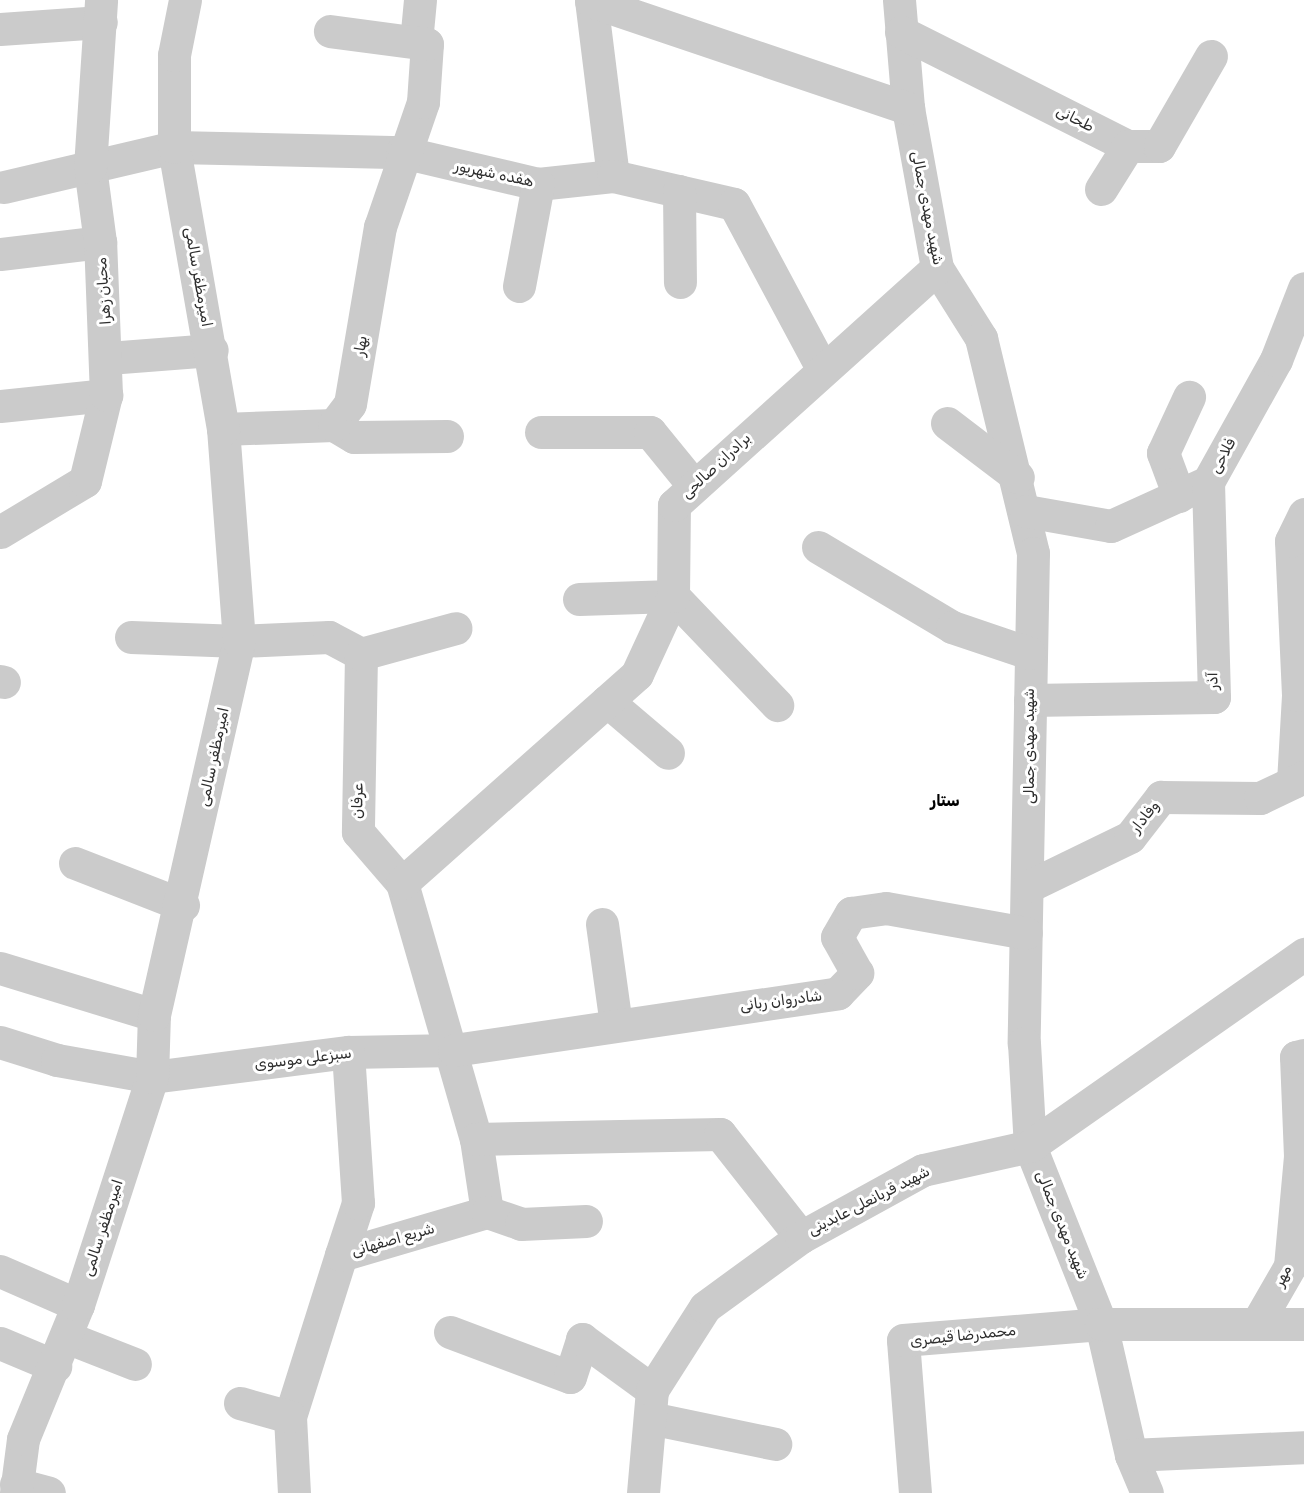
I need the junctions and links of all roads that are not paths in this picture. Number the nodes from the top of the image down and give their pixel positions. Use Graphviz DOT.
graph roads {
  1 [pos="185,0"];
  2 [pos="420,0"];
  3 [pos="898,0"];
  4 [pos="591,1"];
  5 [pos="101,11"];
  6 [pos="0,29"];
  7 [pos="330,31"];
  8 [pos="901,32"];
  9 [pos="416,42"];
  10 [pos="1211,56"];
  11 [pos="908,108"];
  12 [pos="1128,146"];
  13 [pos="174,147"];
  14 [pos="402,152"];
  15 [pos="90,167"];
  16 [pos="613,176"];
  17 [pos="538,184"];
  18 [pos="4,187"];
  19 [pos="1101,189"];
  20 [pos="679,191"];
  21 [pos="100,242"];
  22 [pos="0,254"];
  23 [pos="937,268"];
  24 [pos="680,282"];
  25 [pos="519,286"];
  26 [pos="1302,298"];
  27 [pos="212,351"];
  28 [pos="108,358"];
  29 [pos="822,368"];
  30 [pos="106,395"];
  31 [pos="1189,397"];
  32 [pos="0,406"];
  33 [pos="947,423"];
  34 [pos="334,425"];
  35 [pos="223,429"];
  36 [pos="541,432"];
  37 [pos="447,436"];
  38 [pos="1018,477"];
  39 [pos="694,486"];
  40 [pos="1193,489"];
  41 [pos="1026,511"];
  42 [pos="1304,514"];
  43 [pos="0,532"];
  44 [pos="818,547"];
  45 [pos="673,596"];
  46 [pos="579,599"];
  47 [pos="456,628"];
  48 [pos="131,637"];
  49 [pos="239,641"];
  50 [pos="1029,653"];
  51 [pos="361,654"];
  52 [pos="1030,700"];
  53 [pos="607,701"];
  54 [pos="777,705"];
  55 [pos="668,753"];
  56 [pos="1299,779"];
  57 [pos="75,863"];
  58 [pos="402,884"];
  59 [pos="1029,886"];
  60 [pos="183,905"];
  61 [pos="602,924"];
  62 [pos="1026,933"];
  63 [pos="1304,954"];
  64 [pos="0,968"];
  65 [pos="154,1015"];
  66 [pos="616,1025"];
  67 [pos="0,1042"];
  68 [pos="454,1050"];
  69 [pos="348,1053"];
  70 [pos="1304,1055"];
  71 [pos="152,1077"];
  72 [pos="477,1139"];
  73 [pos="1030,1146"];
  74 [pos="487,1212"];
  75 [pos="586,1221"];
  76 [pos="801,1237"];
  77 [pos="341,1255"];
  78 [pos="0,1271"];
  79 [pos="78,1305"];
  80 [pos="1259,1320"];
  81 [pos="1101,1324"];
  82 [pos="1304,1324"];
  83 [pos="450,1332"];
  84 [pos="0,1343"];
  85 [pos="61,1351"];
  86 [pos="135,1364"];
  87 [pos="240,1403"];
  88 [pos="651,1404"];
  89 [pos="290,1417"];
  90 [pos="12,1435"];
  91 [pos="775,1444"];
  92 [pos="1304,1447"];
  93 [pos="1131,1455"];
  94 [pos="16,1488"];
  95 [pos="49,1493"];
  96 [pos="294,1493"];
  97 [pos="644,1493"];
  98 [pos="915,1493"];
  99 [pos="1147,1493"];
  1 -- 13 [label="street, امیرمظفر سالمی"];
  2 -- 9 [label="street"];
  3 -- 8 [label="street, شهید مهدی جمالی"];
  4 -- 11 [label="street"];
  4 -- 16 [label="street"];
  5 -- 6 [label="street"];
  5 -- 15 [label="street, محبان زهرا"];
  7 -- 9 [label="street"];
  8 -- 11 [label="street, شهید مهدی جمالی"];
  8 -- 12 [label="street, طحانی"];
  9 -- 14 [label="street, بهار"];
  10 -- 12 [label="street, طحانی"];
  11 -- 23 [label="street, شهید مهدی جمالی"];
  12 -- 19 [label="street"];
  13 -- 14 [label="street, هفده شهریور"];
  13 -- 15 [label="street, هفده شهریور"];
  13 -- 27 [label="street, امیرمظفر سالمی"];
  14 -- 17 [label="street, هفده شهریور"];
  14 -- 34 [label="street, بهار"];
  15 -- 18 [label="street, هفده شهریور"];
  15 -- 21 [label="street, محبان زهرا"];
  16 -- 17 [label="street, هفده شهریور"];
  16 -- 20 [label="street, هفده شهریور"];
  17 -- 25 [label="street"];
  20 -- 24 [label="street"];
  20 -- 29 [label="street, هفده شهریور"];
  21 -- 22 [label="street"];
  21 -- 28 [label="street, محبان زهرا"];
  23 -- 29 [label="street, برادران صالحی"];
  23 -- 38 [label="street, شهید مهدی جمالی"];
  26 -- 40 [label="street, فلاحی"];
  27 -- 28 [label="street"];
  27 -- 35 [label="street, امیرمظفر سالمی"];
  28 -- 30 [label="street, محبان زهرا"];
  29 -- 39 [label="street, برادران صالحی"];
  30 -- 32 [label="street"];
  30 -- 43 [label="street, محبان زهرا"];
  31 -- 40 [label="street"];
  33 -- 38 [label="street"];
  34 -- 35 [label="street"];
  34 -- 37 [label="street"];
  35 -- 49 [label="street, امیرمظفر سالمی"];
  36 -- 39 [label="street"];
  38 -- 41 [label="street, شهید مهدی جمالی"];
  39 -- 45 [label="street, برادران صالحی"];
  40 -- 41 [label="street"];
  40 -- 52 [label="street, آذر"];
  41 -- 50 [label="street, شهید مهدی جمالی"];
  42 -- 56 [label="street"];
  44 -- 50 [label="street"];
  45 -- 46 [label="street"];
  45 -- 53 [label="street, برادران صالحی"];
  45 -- 54 [label="street"];
  47 -- 51 [label="street"];
  48 -- 49 [label="street"];
  49 -- 51 [label="street"];
  49 -- 60 [label="street, امیرمظفر سالمی"];
  50 -- 52 [label="street, شهید مهدی جمالی"];
  51 -- 58 [label="street, عرفان"];
  52 -- 59 [label="street, شهید مهدی جمالی"];
  53 -- 55 [label="street"];
  53 -- 58 [label="street, برادران صالحی"];
  56 -- 59 [label="street, وفادار"];
  57 -- 60 [label="street"];
  58 -- 68 [label="street, عرفان"];
  59 -- 62 [label="street, شهید مهدی جمالی"];
  60 -- 65 [label="street, امیرمظفر سالمی"];
  61 -- 66 [label="street"];
  62 -- 66 [label="street, شادروان ربانی"];
  62 -- 73 [label="street, شهید مهدی جمالی"];
  63 -- 73 [label="street, شهید قربانعلی عابدینی"];
  64 -- 65 [label="street"];
  65 -- 71 [label="street, امیرمظفر سالمی"];
  66 -- 68 [label="street, شادروان ربانی"];
  67 -- 71 [label="street, سبزعلی موسوی"];
  68 -- 69 [label="street, سبزعلی موسوی"];
  68 -- 72 [label="street"];
  69 -- 71 [label="street, سبزعلی موسوی"];
  69 -- 77 [label="street"];
  70 -- 80 [label="street, مهر"];
  71 -- 79 [label="street, امیرمظفر سالمی"];
  72 -- 74 [label="street"];
  72 -- 76 [label="street"];
  73 -- 76 [label="street, شهید قربانعلی عابدینی"];
  73 -- 81 [label="street, شهید مهدی جمالی"];
  74 -- 75 [label="street"];
  74 -- 77 [label="street, شریع اصفهانی"];
  76 -- 88 [label="street, شهید قربانعلی عابدینی"];
  77 -- 89 [label="street, شریع اصفهانی"];
  78 -- 79 [label="street"];
  79 -- 85 [label="street, امیرمظفر سالمی"];
  80 -- 81 [label="street"];
  80 -- 82 [label="street"];
  81 -- 93 [label="street, شهید مهدی جمالی"];
  81 -- 98 [label="street, محمدرضا قیصری"];
  83 -- 88 [label="street"];
  84 -- 85 [label="street"];
  85 -- 86 [label="street"];
  85 -- 90 [label="street, امیرمظفر سالمی"];
  87 -- 89 [label="street"];
  88 -- 91 [label="street"];
  88 -- 97 [label="street, شهید قربانعلی عابدینی"];
  89 -- 96 [label="street, شریع اصفهانی"];
  90 -- 94 [label="street, امیرمظفر سالمی"];
  92 -- 93 [label="street"];
  93 -- 99 [label="street, شهید مهدی جمالی"];
  94 -- 95 [label="street"];
}
